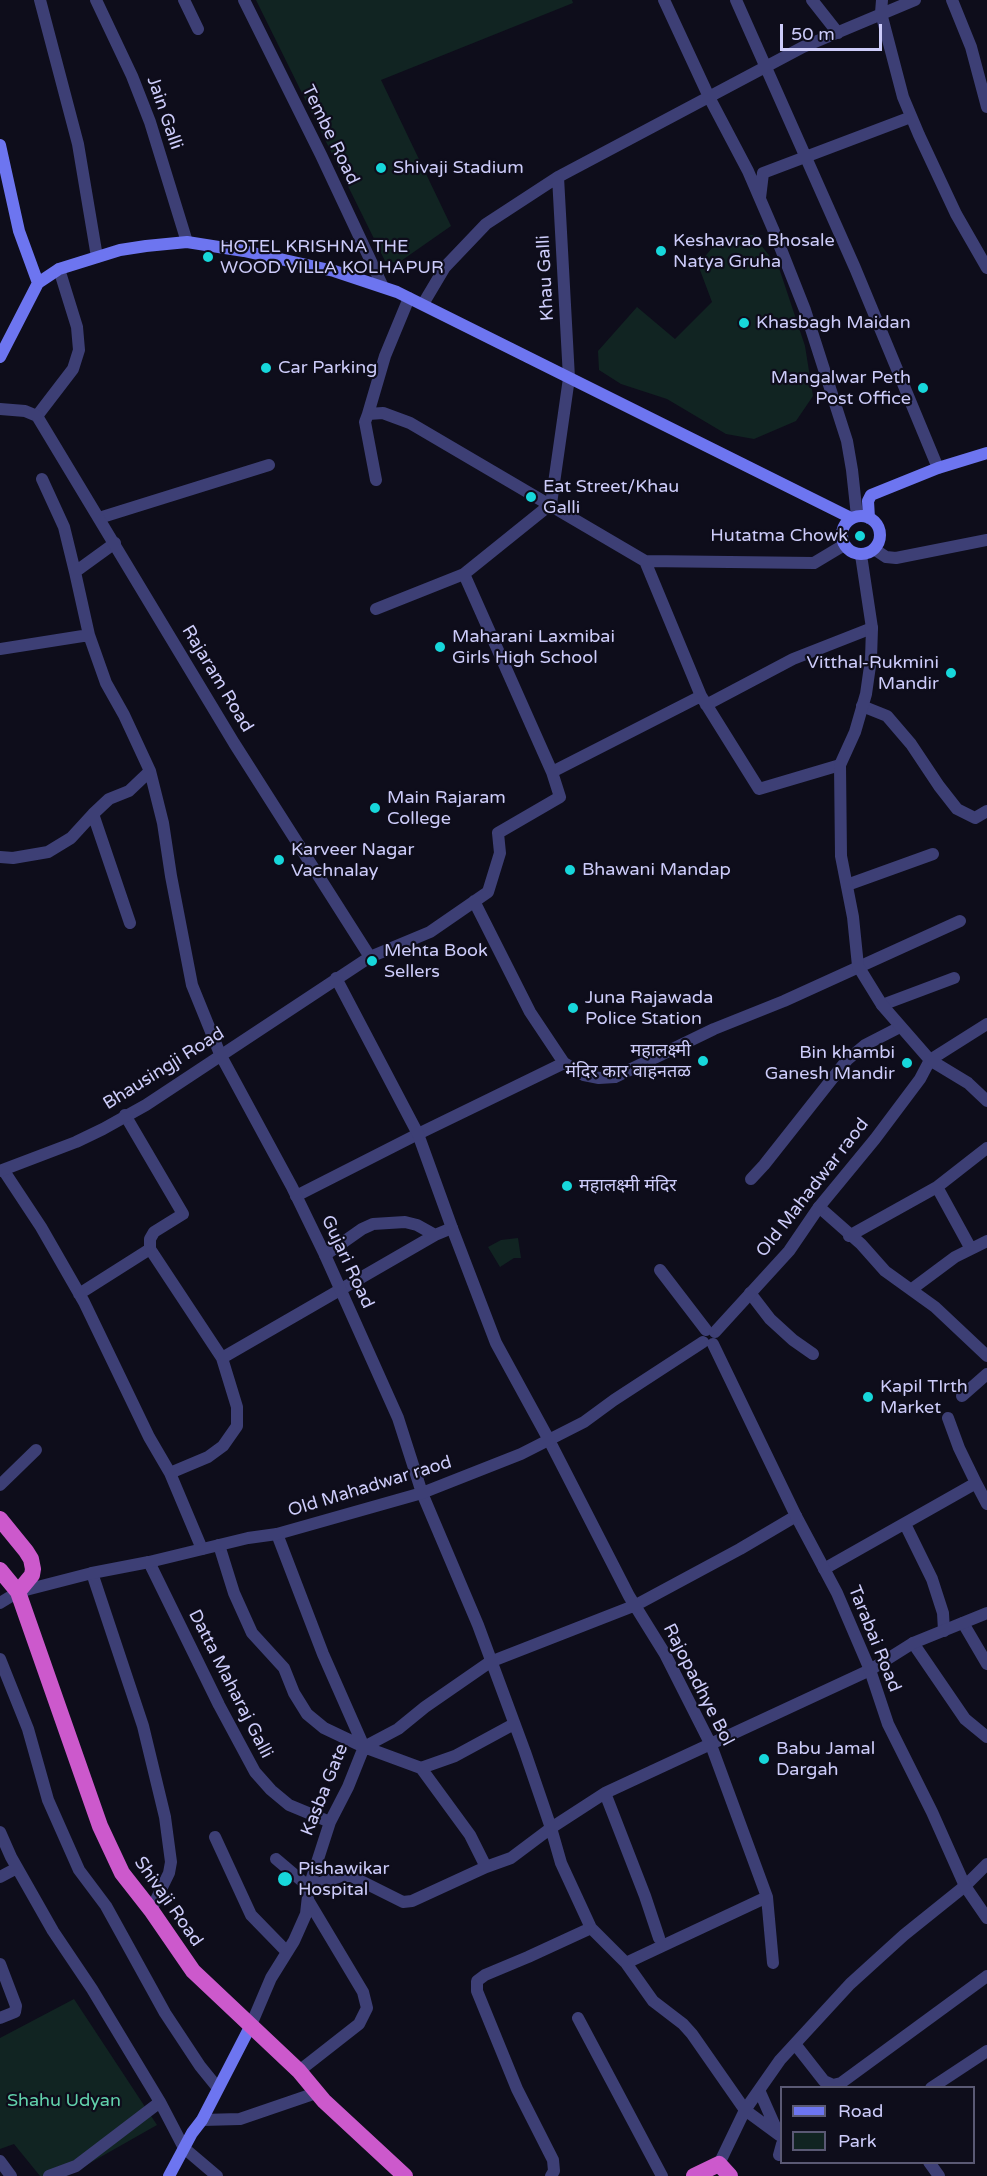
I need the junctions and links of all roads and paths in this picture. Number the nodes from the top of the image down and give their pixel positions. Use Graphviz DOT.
graph roads {
  1 [pos="40,0"];
  2 [pos="96,0"];
  3 [pos="184,0"];
  4 [pos="244,0"];
  5 [pos="664,0"];
  6 [pos="736,0"];
  7 [pos="812,0"];
  8 [pos="882,0"];
  9 [pos="915,0"];
  10 [pos="951,0"];
  11 [pos="881,13"];
  12 [pos="198,29"];
  13 [pos="838,33"];
  14 [pos="765,68"];
  15 [pos="709,97"];
  16 [pos="987,107"];
  17 [pos="911,117"];
  18 [pos="0,145"];
  19 [pos="806,157"];
  20 [pos="558,177"];
  21 [pos="760,198"];
  22 [pos="187,242"];
  23 [pos="97,257"];
  24 [pos="987,268"];
  25 [pos="59,269"];
  26 [pos="38,284"];
  27 [pos="383,287"];
  28 [pos="408,298"];
  29 [pos="423,304"];
  30 [pos="0,357"];
  31 [pos="569,378"];
  32 [pos="0,409"];
  33 [pos="368,414"];
  34 [pos="37,416"];
  35 [pos="987,453"];
  36 [pos="269,465"];
  37 [pos="938,468"];
  38 [pos="42,479"];
  39 [pos="376,480"];
  40 [pos="551,504"];
  41 [pos="859,517"];
  42 [pos="99,518"];
  43 [pos="987,540"];
  44 [pos="115,543"];
  45 [pos="844,545"];
  46 [pos="874,549"];
  47 [pos="861,555"];
  48 [pos="647,567"];
  49 [pos="75,572"];
  50 [pos="464,574"];
  51 [pos="376,609"];
  52 [pos="872,628"];
  53 [pos="89,635"];
  54 [pos="0,649"];
  55 [pos="703,701"];
  56 [pos="862,706"];
  57 [pos="840,765"];
  58 [pos="150,771"];
  59 [pos="552,772"];
  60 [pos="987,811"];
  61 [pos="93,814"];
  62 [pos="933,854"];
  63 [pos="0,857"];
  64 [pos="847,885"];
  65 [pos="474,901"];
  66 [pos="960,921"];
  67 [pos="130,923"];
  68 [pos="370,957"];
  69 [pos="858,966"];
  70 [pos="336,978"];
  71 [pos="954,978"];
  72 [pos="882,1005"];
  73 [pos="987,1024"];
  74 [pos="900,1027"];
  75 [pos="220,1054"];
  76 [pos="930,1060"];
  77 [pos="564,1063"];
  78 [pos="987,1101"];
  79 [pos="125,1115"];
  80 [pos="418,1134"];
  81 [pos="987,1148"];
  82 [pos="2,1171"];
  83 [pos="751,1179"];
  84 [pos="937,1186"];
  85 [pos="296,1196"];
  86 [pos="819,1208"];
  87 [pos="452,1228"];
  88 [pos="435,1235"];
  89 [pos="849,1236"];
  90 [pos="987,1241"];
  91 [pos="150,1249"];
  92 [pos="971,1249"];
  93 [pos="325,1255"];
  94 [pos="660,1270"];
  95 [pos="340,1289"];
  96 [pos="912,1289"];
  97 [pos="750,1293"];
  98 [pos="79,1294"];
  99 [pos="709,1337"];
  100 [pos="813,1354"];
  101 [pos="987,1356"];
  102 [pos="222,1358"];
  103 [pos="987,1374"];
  104 [pos="962,1396"];
  105 [pos="948,1418"];
  106 [pos="549,1440"];
  107 [pos="36,1450"];
  108 [pos="170,1473"];
  109 [pos="976,1483"];
  110 [pos="0,1485"];
  111 [pos="422,1493"];
  112 [pos="987,1504"];
  113 [pos="796,1516"];
  114 [pos="0,1519"];
  115 [pos="905,1524"];
  116 [pos="277,1534"];
  117 [pos="219,1545"];
  118 [pos="202,1549"];
  119 [pos="149,1562"];
  120 [pos="824,1569"];
  121 [pos="0,1570"];
  122 [pos="92,1573"];
  123 [pos="18,1592"];
  124 [pos="0,1603"];
  125 [pos="636,1605"];
  126 [pos="987,1613"];
  127 [pos="963,1623"];
  128 [pos="944,1631"];
  129 [pos="914,1643"];
  130 [pos="0,1659"];
  131 [pos="490,1662"];
  132 [pos="987,1664"];
  133 [pos="870,1670"];
  134 [pos="514,1724"];
  135 [pos="987,1737"];
  136 [pos="711,1745"];
  137 [pos="364,1747"];
  138 [pos="421,1768"];
  139 [pos="605,1793"];
  140 [pos="330,1822"];
  141 [pos="551,1828"];
  142 [pos="0,1832"];
  143 [pos="215,1837"];
  144 [pos="276,1859"];
  145 [pos="987,1864"];
  146 [pos="17,1868"];
  147 [pos="486,1868"];
  148 [pos="0,1877"];
  149 [pos="965,1886"];
  150 [pos="308,1894"];
  151 [pos="767,1897"];
  152 [pos="151,1910"];
  153 [pos="987,1918"];
  154 [pos="591,1928"];
  155 [pos="659,1938"];
  156 [pos="287,1952"];
  157 [pos="626,1963"];
  158 [pos="773,1963"];
  159 [pos="0,1964"];
  160 [pos="987,1976"];
  161 [pos="0,2018"];
  162 [pos="578,2018"];
  163 [pos="251,2025"];
  164 [pos="795,2044"];
  165 [pos="987,2051"];
  166 [pos="299,2071"];
  167 [pos="934,2086"];
  168 [pos="218,2087"];
  169 [pos="759,2090"];
  170 [pos="316,2093"];
  171 [pos="160,2102"];
  172 [pos="745,2109"];
  173 [pos="202,2120"];
  174 [pos="780,2144"];
  175 [pos="184,2148"];
  176 [pos="0,2161"];
  177 [pos="930,2164"];
  178 [pos="724,2170"];
  179 [pos="11,2176"];
  180 [pos="49,2176"];
  181 [pos="169,2176"];
  182 [pos="217,2176"];
  183 [pos="405,2176"];
  184 [pos="551,2176"];
  185 [pos="662,2176"];
  186 [pos="694,2176"];
  187 [pos="939,2176"];
  1 -- 23 [label="street"];
  2 -- 22 [label="street, Jain Galli"];
  3 -- 12 [label="street"];
  4 -- 27 [label="street, Tembe Road"];
  5 -- 15 [label="street"];
  6 -- 14 [label="street"];
  7 -- 13 [label="street"];
  8 -- 11 [label="street"];
  9 -- 11 [label="street"];
  10 -- 16 [label="street"];
  11 -- 13 [label="street"];
  11 -- 17 [label="street"];
  13 -- 14 [label="street"];
  14 -- 15 [label="street"];
  14 -- 19 [label="street"];
  15 -- 20 [label="street"];
  15 -- 21 [label="street"];
  17 -- 19 [label="street"];
  17 -- 24 [label="street"];
  18 -- 26 [label="main road"];
  19 -- 21 [label="street"];
  19 -- 37 [label="street"];
  20 -- 29 [label="street"];
  20 -- 31 [label="street, Khau Galli"];
  21 -- 41 [label="street"];
  22 -- 23 [label="main road"];
  22 -- 27 [label="main road"];
  23 -- 25 [label="main road"];
  25 -- 26 [label="main road"];
  25 -- 34 [label="street"];
  26 -- 30 [label="main road"];
  27 -- 28 [label="main road"];
  28 -- 29 [label="main road"];
  28 -- 33 [label="street"];
  29 -- 31 [label="main road"];
  31 -- 40 [label="street, Khau Galli"];
  31 -- 41 [label="main road"];
  32 -- 34 [label="street"];
  33 -- 39 [label="street"];
  33 -- 40 [label="street"];
  34 -- 42 [label="street, Rajaram Road"];
  35 -- 37 [label="main road"];
  36 -- 42 [label="street"];
  37 -- 41 [label="main road"];
  38 -- 49 [label="street, Gujari Road"];
  40 -- 48 [label="street"];
  40 -- 50 [label="street"];
  41 -- 45 [label="main road"];
  41 -- 46 [label="main road"];
  42 -- 44 [label="street, Rajaram Road"];
  43 -- 46 [label="street"];
  44 -- 49 [label="street"];
  44 -- 68 [label="street, Rajaram Road"];
  45 -- 47 [label="main road"];
  45 -- 48 [label="street"];
  46 -- 47 [label="main road"];
  47 -- 52 [label="street"];
  48 -- 55 [label="street"];
  49 -- 53 [label="street, Gujari Road"];
  50 -- 51 [label="street"];
  50 -- 59 [label="street"];
  52 -- 55 [label="street"];
  52 -- 56 [label="street"];
  53 -- 54 [label="street"];
  53 -- 58 [label="street, Gujari Road"];
  55 -- 57 [label="street"];
  55 -- 59 [label="street"];
  56 -- 57 [label="street"];
  56 -- 60 [label="street"];
  57 -- 64 [label="street"];
  58 -- 61 [label="street"];
  58 -- 75 [label="street, Gujari Road"];
  59 -- 65 [label="street, Bhausingji Road"];
  61 -- 63 [label="street"];
  61 -- 67 [label="street"];
  62 -- 64 [label="street"];
  64 -- 69 [label="street"];
  65 -- 68 [label="street, Bhausingji Road"];
  65 -- 77 [label="street"];
  66 -- 69 [label="street"];
  68 -- 70 [label="street, Bhausingji Road"];
  69 -- 72 [label="street"];
  69 -- 77 [label="street"];
  70 -- 75 [label="street, Bhausingji Road"];
  70 -- 80 [label="street, Rajopadhye Bol"];
  71 -- 72 [label="street"];
  72 -- 74 [label="street"];
  73 -- 76 [label="street"];
  74 -- 76 [label="street"];
  74 -- 83 [label="street"];
  75 -- 79 [label="street, Bhausingji Road"];
  75 -- 85 [label="street, Gujari Road"];
  76 -- 78 [label="street"];
  76 -- 86 [label="street, Old Mahadwar raod"];
  77 -- 80 [label="street"];
  79 -- 82 [label="street, Bhausingji Road"];
  79 -- 91 [label="street"];
  80 -- 85 [label="street"];
  80 -- 87 [label="street, Rajopadhye Bol"];
  81 -- 84 [label="street"];
  82 -- 98 [label="street"];
  84 -- 89 [label="street"];
  84 -- 92 [label="street"];
  85 -- 93 [label="street, Gujari Road"];
  86 -- 89 [label="street"];
  86 -- 97 [label="street, Old Mahadwar raod"];
  87 -- 88 [label="street"];
  87 -- 106 [label="street, Rajopadhye Bol"];
  88 -- 93 [label="street"];
  88 -- 95 [label="street"];
  89 -- 96 [label="street"];
  90 -- 92 [label="street"];
  91 -- 98 [label="street"];
  91 -- 102 [label="street"];
  92 -- 96 [label="street"];
  93 -- 95 [label="street, Gujari Road"];
  94 -- 99 [label="street, Tarabai Road"];
  95 -- 102 [label="street"];
  95 -- 111 [label="street, Gujari Road"];
  96 -- 101 [label="street"];
  97 -- 99 [label="street, Old Mahadwar raod"];
  97 -- 100 [label="street"];
  98 -- 108 [label="street"];
  99 -- 106 [label="street, Old Mahadwar raod"];
  99 -- 113 [label="street, Tarabai Road"];
  102 -- 108 [label="street"];
  103 -- 104 [label="street"];
  105 -- 109 [label="street"];
  106 -- 111 [label="street, Old Mahadwar raod"];
  106 -- 125 [label="street, Rajopadhye Bol"];
  107 -- 110 [label="street"];
  108 -- 118 [label="street"];
  109 -- 112 [label="street"];
  109 -- 115 [label="street"];
  111 -- 116 [label="street, Old Mahadwar raod"];
  111 -- 131 [label="street, Gujari Road"];
  113 -- 120 [label="street, Tarabai Road"];
  113 -- 125 [label="street"];
  114 -- 123 [label="highway"];
  115 -- 120 [label="street"];
  115 -- 128 [label="street"];
  116 -- 117 [label="street, Old Mahadwar raod"];
  116 -- 137 [label="street, Kasba Gate"];
  117 -- 118 [label="street, Old Mahadwar raod"];
  117 -- 137 [label="street"];
  118 -- 119 [label="street, Old Mahadwar raod"];
  119 -- 122 [label="street, Old Mahadwar raod"];
  119 -- 140 [label="street, Datta Maharaj Galli"];
  120 -- 133 [label="street, Tarabai Road"];
  121 -- 123 [label="highway, Shivaji Road"];
  122 -- 123 [label="street, Old Mahadwar raod"];
  122 -- 152 [label="street"];
  123 -- 124 [label="street, Old Mahadwar raod"];
  123 -- 152 [label="highway, Shivaji Road"];
  125 -- 131 [label="street"];
  125 -- 136 [label="street, Rajopadhye Bol"];
  126 -- 127 [label="street"];
  127 -- 128 [label="street"];
  127 -- 132 [label="street"];
  128 -- 129 [label="street"];
  129 -- 133 [label="street"];
  129 -- 135 [label="street"];
  130 -- 168 [label="street"];
  131 -- 134 [label="street, Gujari Road"];
  131 -- 137 [label="street"];
  133 -- 136 [label="street"];
  133 -- 149 [label="street, Tarabai Road"];
  134 -- 138 [label="street"];
  134 -- 141 [label="street, Gujari Road"];
  136 -- 139 [label="street"];
  136 -- 151 [label="street, Rajopadhye Bol"];
  137 -- 138 [label="street"];
  137 -- 140 [label="street, Kasba Gate"];
  138 -- 147 [label="street"];
  139 -- 141 [label="street"];
  139 -- 155 [label="street"];
  140 -- 150 [label="street, Kasba Gate"];
  141 -- 147 [label="street"];
  141 -- 154 [label="street, Gujari Road"];
  142 -- 146 [label="street"];
  143 -- 156 [label="street"];
  144 -- 150 [label="street"];
  145 -- 149 [label="street"];
  146 -- 148 [label="street"];
  146 -- 171 [label="street"];
  147 -- 150 [label="street"];
  149 -- 153 [label="street, Tarabai Road"];
  149 -- 164 [label="street"];
  150 -- 156 [label="street, Kasba Gate"];
  150 -- 166 [label="street"];
  151 -- 157 [label="street"];
  151 -- 158 [label="street, Rajopadhye Bol"];
  152 -- 163 [label="highway, Shivaji Road"];
  154 -- 157 [label="street"];
  154 -- 184 [label="street"];
  156 -- 163 [label="street, Kasba Gate"];
  157 -- 172 [label="street"];
  159 -- 161 [label="street"];
  160 -- 164 [label="street"];
  162 -- 185 [label="street"];
  163 -- 166 [label="highway, Shivaji Road"];
  163 -- 168 [label="main road"];
  164 -- 169 [label="street"];
  165 -- 167 [label="street"];
  166 -- 170 [label="highway, Shivaji Road"];
  168 -- 173 [label="main road"];
  169 -- 172 [label="street"];
  169 -- 174 [label="street"];
  170 -- 173 [label="street"];
  170 -- 183 [label="highway, Shivaji Road"];
  171 -- 175 [label="street"];
  171 -- 180 [label="street"];
  172 -- 174 [label="street"];
  172 -- 178 [label="street"];
  173 -- 175 [label="main road"];
  175 -- 181 [label="main road"];
  175 -- 182 [label="street"];
  176 -- 179 [label="street"];
  177 -- 187 [label="street"];
  178 -- 186 [label="highway"];
}
